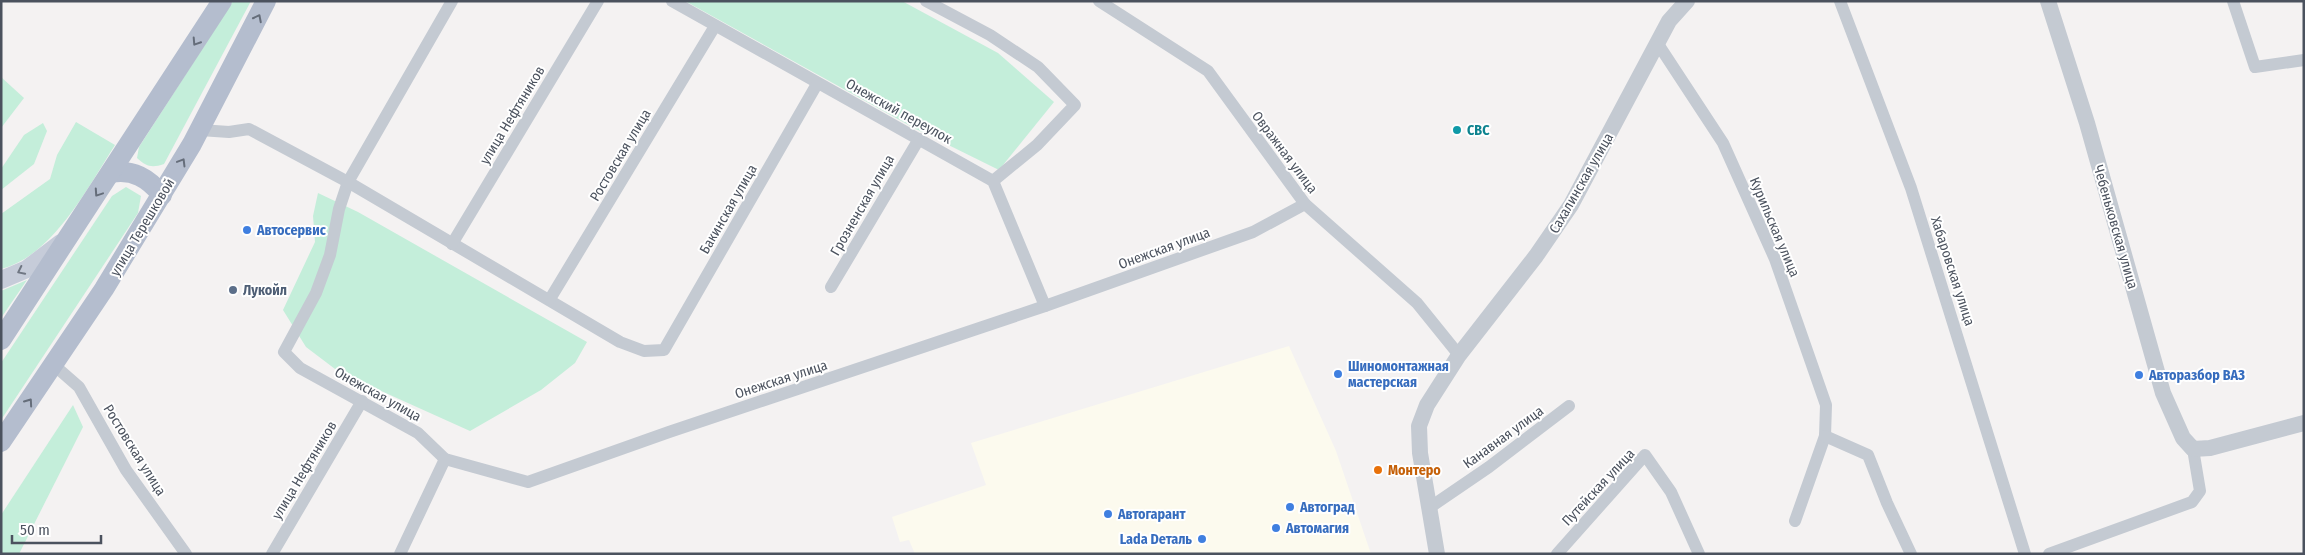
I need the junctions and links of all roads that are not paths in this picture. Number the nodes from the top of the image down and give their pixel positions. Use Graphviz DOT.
graph roads {
  1 [pos="222,1"];
  2 [pos="266,1"];
  3 [pos="452,1"];
  4 [pos="598,1"];
  5 [pos="672,1"];
  6 [pos="926,1"];
  7 [pos="1099,1"];
  8 [pos="1687,1"];
  9 [pos="1840,1"];
  10 [pos="2048,1"];
  11 [pos="2233,1"];
  12 [pos="715,26"];
  13 [pos="1658,44"];
  14 [pos="2304,60"];
  15 [pos="817,84"];
  16 [pos="200,130"];
  17 [pos="918,139"];
  18 [pos="111,173"];
  19 [pos="993,180"];
  20 [pos="348,182"];
  21 [pos="162,195"];
  22 [pos="1305,204"];
  23 [pos="68,238"];
  24 [pos="452,244"];
  25 [pos="1,280"];
  26 [pos="831,287"];
  27 [pos="550,299"];
  28 [pos="1045,306"];
  29 [pos="1,340"];
  30 [pos="1459,355"];
  31 [pos="55,366"];
  32 [pos="362,402"];
  33 [pos="1569,406"];
  34 [pos="2304,423"];
  35 [pos="1825,436"];
  36 [pos="1,442"];
  37 [pos="2193,449"];
  38 [pos="445,459"];
  39 [pos="1428,508"];
  40 [pos="1795,521"];
  41 [pos="186,554"];
  42 [pos="272,554"];
  43 [pos="400,554"];
  44 [pos="1437,554"];
  45 [pos="1557,554"];
  46 [pos="1699,554"];
  47 [pos="1911,554"];
  48 [pos="2025,554"];
  49 [pos="2049,554"];
  1 -- 18 [label="main road, one-way"];
  16 -- 2 [label="main road, улица Терешковой, one-way"];
  3 -- 20 [label="street"];
  4 -- 24 [label="street, улица Нефтяников"];
  5 -- 12 [label="street, Онежский переулок"];
  6 -- 19 [label="street"];
  7 -- 22 [label="street, Овражная улица"];
  8 -- 13 [label="street, Сахалинская улица"];
  9 -- 48 [label="street, Хабаровская улица"];
  10 -- 37 [label="street, Чебеньковская улица"];
  11 -- 14 [label="street"];
  12 -- 15 [label="street, Онежский переулок"];
  12 -- 27 [label="street, Ростовская улица"];
  13 -- 30 [label="street, Сахалинская улица"];
  13 -- 35 [label="street, Курильская улица"];
  15 -- 17 [label="street, Онежский переулок"];
  15 -- 27 [label="street, Бакинская улица"];
  16 -- 20 [label="street"];
  21 -- 16 [label="main road, улица Терешковой, one-way"];
  17 -- 19 [label="street, Онежский переулок"];
  17 -- 26 [label="street, Грозненская улица"];
  18 -- 21 [label="main road"];
  18 -- 23 [label="main road, one-way"];
  19 -- 28 [label="street"];
  20 -- 24 [label="street"];
  20 -- 32 [label="street, Онежская улица"];
  21 -- 31 [label="main road, улица Терешковой"];
  22 -- 28 [label="street, Онежская улица"];
  22 -- 30 [label="street, Овражная улица"];
  23 -- 25 [label="main road, one-way"];
  23 -- 29 [label="main road"];
  24 -- 27 [label="street"];
  28 -- 38 [label="street, Онежская улица"];
  30 -- 39 [label="street, Сахалинская улица"];
  36 -- 31 [label="main road, улица Терешковой, one-way"];
  31 -- 41 [label="street, Ростовская улица"];
  32 -- 38 [label="street, Онежская улица"];
  32 -- 42 [label="street, улица Нефтяников"];
  33 -- 39 [label="street, Канавная улица"];
  34 -- 37 [label="street"];
  35 -- 40 [label="street, Курильская улица"];
  35 -- 47 [label="street"];
  37 -- 49 [label="street"];
  38 -- 43 [label="street"];
  39 -- 44 [label="street, Сахалинская улица"];
  45 -- 46 [label="street, Путейская улица"];
}
